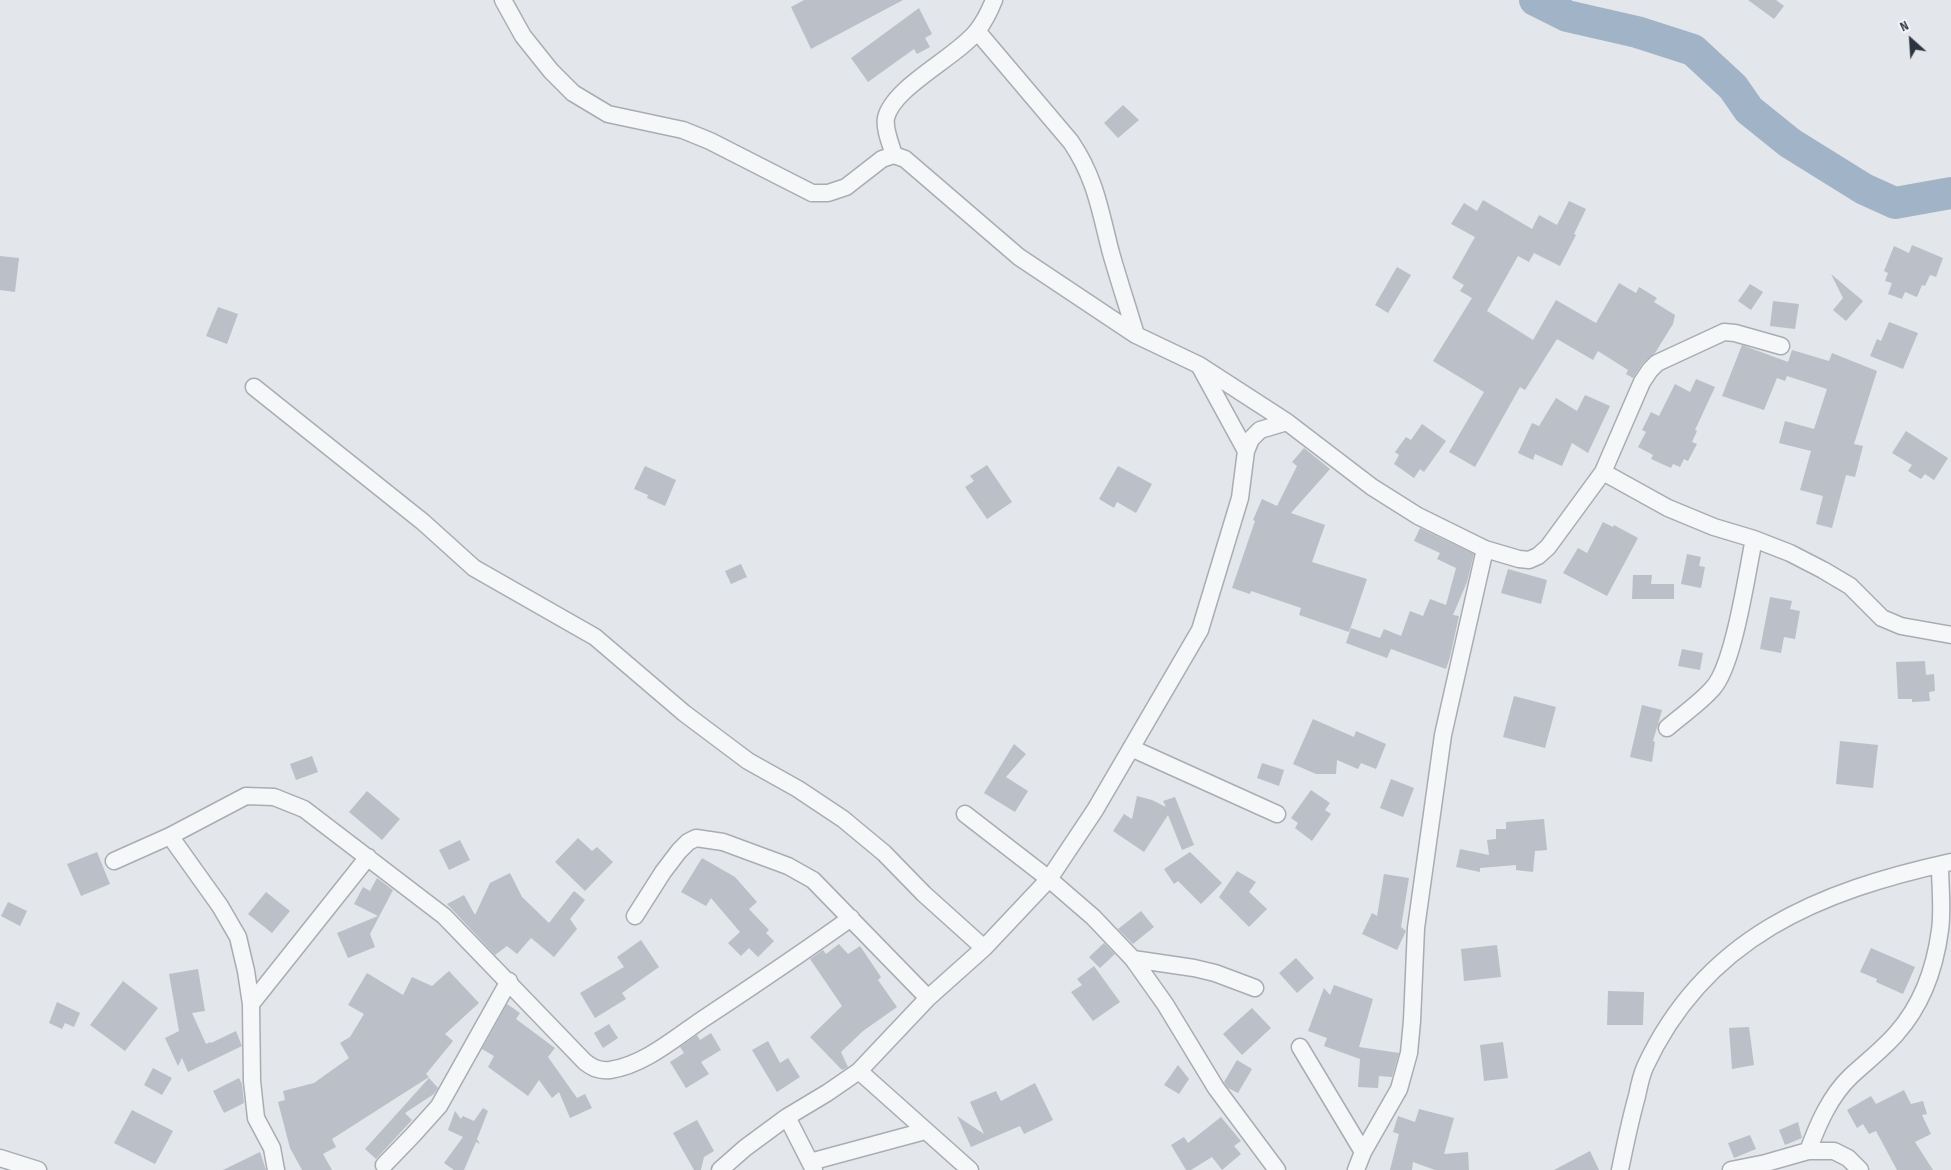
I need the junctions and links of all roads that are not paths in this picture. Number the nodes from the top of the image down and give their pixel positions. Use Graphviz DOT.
graph roads {
  1 [pos="504,0"];
  2 [pos="994,0"];
  3 [pos="977,31"];
  4 [pos="894,156"];
  5 [pos="1136,335"];
  6 [pos="1782,346"];
  7 [pos="1199,365"];
  8 [pos="254,387"];
  9 [pos="1287,422"];
  10 [pos="1246,451"];
  11 [pos="1603,472"];
  12 [pos="1754,539"];
  13 [pos="1485,549"];
  14 [pos="1951,635"];
  15 [pos="1667,728"];
  16 [pos="1132,748"];
  17 [pos="965,814"];
  18 [pos="1277,814"];
  19 [pos="170,836"];
  20 [pos="368,857"];
  21 [pos="114,861"];
  22 [pos="1946,863"];
  23 [pos="1049,879"];
  24 [pos="635,916"];
  25 [pos="851,918"];
  26 [pos="984,948"];
  27 [pos="1133,959"];
  28 [pos="509,981"];
  29 [pos="1255,988"];
  30 [pos="928,998"];
  31 [pos="251,1004"];
  32 [pos="1300,1047"];
  33 [pos="860,1072"];
  34 [pos="787,1117"];
  35 [pos="925,1131"];
  36 [pos="1808,1151"];
  37 [pos="1363,1152"];
  38 [pos="0,1158"];
  39 [pos="384,1165"];
  40 [pos="812,1166"];
  41 [pos="38,1170"];
  42 [pos="276,1170"];
  43 [pos="720,1170"];
  44 [pos="970,1170"];
  45 [pos="1277,1170"];
  46 [pos="1356,1170"];
  47 [pos="1620,1170"];
  48 [pos="1731,1170"];
  49 [pos="1860,1170"];
  1 -- 4 [label="street"];
  2 -- 3 [label="street"];
  3 -- 4 [label="street"];
  3 -- 5 [label="street"];
  4 -- 5 [label="street"];
  5 -- 7 [label="street"];
  6 -- 11 [label="street"];
  7 -- 9 [label="street"];
  7 -- 10 [label="street"];
  8 -- 26 [label="street"];
  9 -- 10 [label="street"];
  9 -- 13 [label="street"];
  10 -- 16 [label="street"];
  11 -- 12 [label="street"];
  11 -- 13 [label="street"];
  12 -- 14 [label="street"];
  12 -- 15 [label="street"];
  13 -- 37 [label="street"];
  16 -- 18 [label="street"];
  16 -- 23 [label="street"];
  17 -- 23 [label="street"];
  19 -- 20 [label="street"];
  19 -- 21 [label="street"];
  19 -- 31 [label="street"];
  20 -- 28 [label="street"];
  20 -- 31 [label="street"];
  22 -- 36 [label="street"];
  22 -- 47 [label="street"];
  23 -- 26 [label="street"];
  23 -- 27 [label="street"];
  24 -- 25 [label="street"];
  25 -- 28 [label="street"];
  25 -- 30 [label="street"];
  26 -- 30 [label="street"];
  27 -- 29 [label="street"];
  27 -- 45 [label="street"];
  28 -- 39 [label="street"];
  30 -- 33 [label="street"];
  31 -- 42 [label="street"];
  32 -- 37 [label="street"];
  33 -- 34 [label="street"];
  33 -- 35 [label="street"];
  34 -- 40 [label="street"];
  34 -- 43 [label="street"];
  35 -- 40 [label="street"];
  35 -- 44 [label="street"];
  36 -- 48 [label="street"];
  36 -- 49 [label="street"];
  37 -- 46 [label="street"];
  38 -- 41 [label="street"];
}
